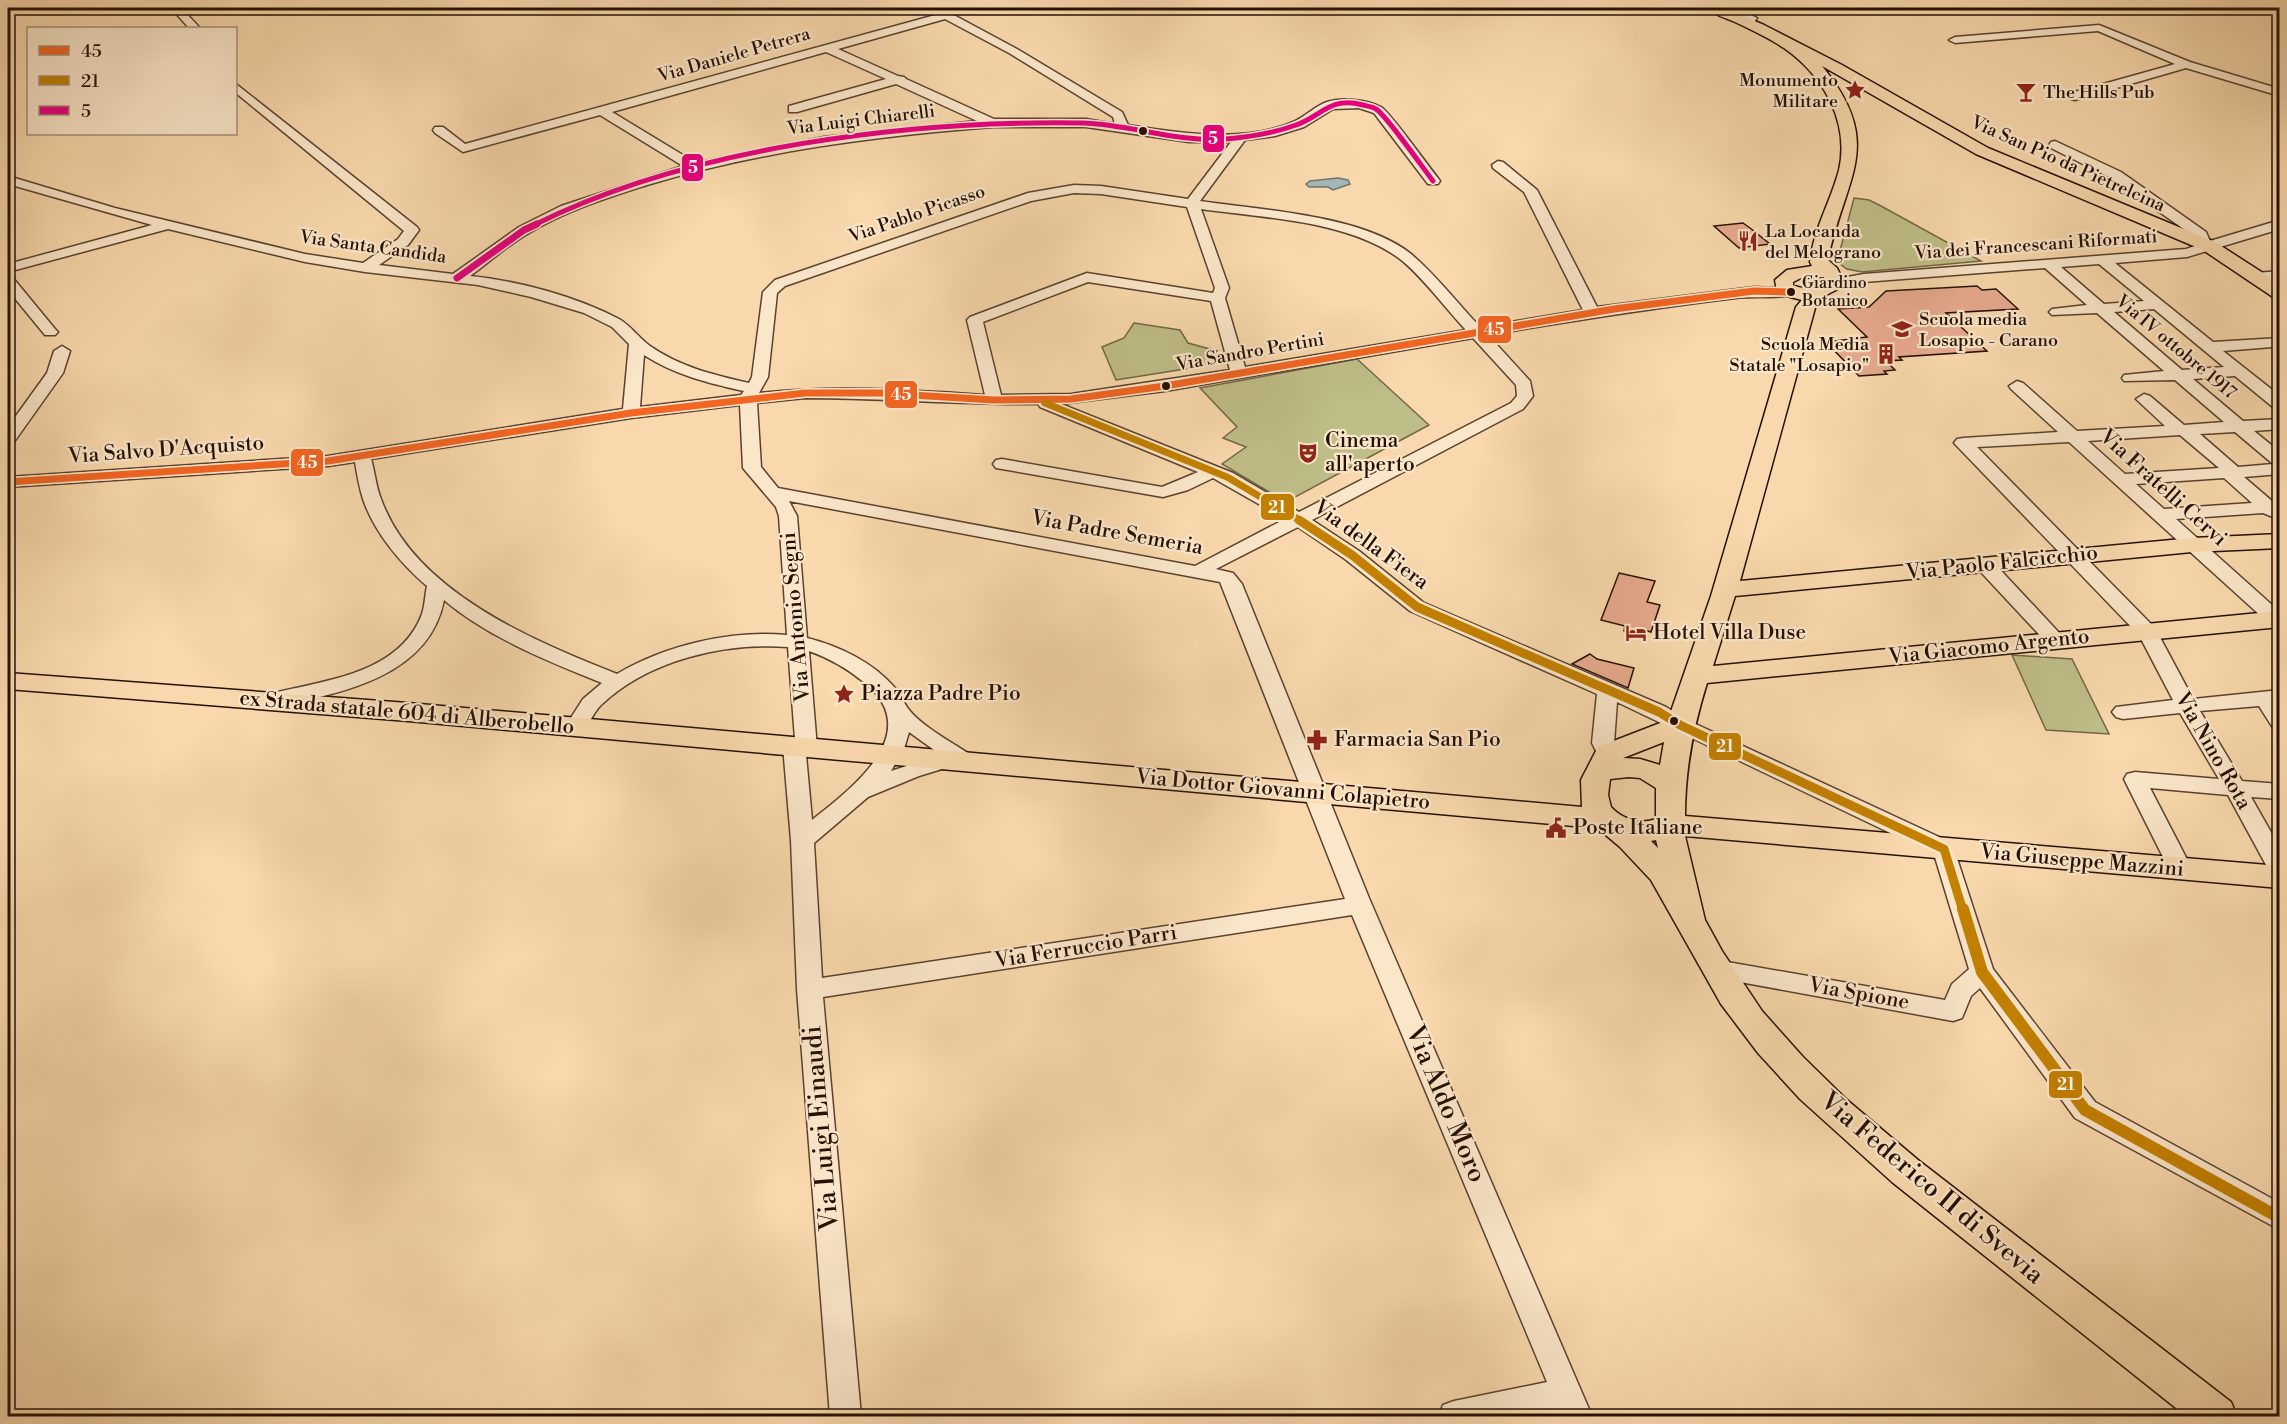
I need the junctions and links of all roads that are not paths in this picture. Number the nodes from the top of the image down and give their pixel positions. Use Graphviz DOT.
graph roads {
  1 [pos="176,8"];
  2 [pos="1714,8"];
  3 [pos="1728,8"];
  4 [pos="1748,23"];
  5 [pos="194,27"];
  6 [pos="1955,40"];
  7 [pos="1786,43"];
  8 [pos="827,48"];
  9 [pos="2186,64"];
  10 [pos="900,79"];
  11 [pos="237,89"];
  12 [pos="2280,93"];
  13 [pos="2075,96"];
  14 [pos="793,109"];
  15 [pos="602,111"];
  16 [pos="993,123"];
  17 [pos="1122,126"];
  18 [pos="439,130"];
  19 [pos="1240,138"];
  20 [pos="2055,145"];
  21 [pos="1498,165"];
  22 [pos="694,167"];
  23 [pos="8,180"];
  24 [pos="1433,181"];
  25 [pos="1192,203"];
  26 [pos="167,225"];
  27 [pos="2273,227"];
  28 [pos="2280,235"];
  29 [pos="2207,245"];
  30 [pos="2102,259"];
  31 [pos="2047,263"];
  32 [pos="8,268"];
  33 [pos="365,268"];
  34 [pos="2271,276"];
  35 [pos="457,278"];
  36 [pos="8,281"];
  37 [pos="1809,284"];
  38 [pos="2280,293"];
  39 [pos="1218,298"];
  40 [pos="2157,304"];
  41 [pos="2101,308"];
  42 [pos="2057,312"];
  43 [pos="1592,313"];
  44 [pos="50,332"];
  45 [pos="1475,332"];
  46 [pos="637,342"];
  47 [pos="2277,344"];
  48 [pos="2209,347"];
  49 [pos="62,351"];
  50 [pos="2238,371"];
  51 [pos="1239,374"];
  52 [pos="2179,375"];
  53 [pos="2130,378"];
  54 [pos="2017,386"];
  55 [pos="751,394"];
  56 [pos="2144,399"];
  57 [pos="994,400"];
  58 [pos="1037,400"];
  59 [pos="2280,405"];
  60 [pos="632,413"];
  61 [pos="2280,424"];
  62 [pos="2240,427"];
  63 [pos="2182,430"];
  64 [pos="2072,436"];
  65 [pos="8,438"];
  66 [pos="362,456"];
  67 [pos="2280,461"];
  68 [pos="1002,464"];
  69 [pos="2280,469"];
  70 [pos="1213,471"];
  71 [pos="2231,472"];
  72 [pos="2119,480"];
  73 [pos="8,482"];
  74 [pos="771,492"];
  75 [pos="2275,511"];
  76 [pos="2159,515"];
  77 [pos="1297,518"];
  78 [pos="2280,541"];
  79 [pos="2192,545"];
  80 [pos="2074,556"];
  81 [pos="1984,565"];
  82 [pos="1199,571"];
  83 [pos="437,585"];
  84 [pos="1724,590"];
  85 [pos="2278,620"];
  86 [pos="2148,632"];
  87 [pos="2056,641"];
  88 [pos="799,642"];
  89 [pos="1698,676"];
  90 [pos="8,681"];
  91 [pos="617,681"];
  92 [pos="1608,691"];
  93 [pos="2272,697"];
  94 [pos="265,701"];
  95 [pos="2186,705"];
  96 [pos="897,711"];
  97 [pos="2124,712"];
  98 [pos="2280,723"];
  99 [pos="1680,725"];
  100 [pos="576,728"];
  101 [pos="800,747"];
  102 [pos="891,755"];
  103 [pos="957,762"];
  104 [pos="1603,764"];
  105 [pos="2235,788"];
  106 [pos="1671,790"];
  107 [pos="2280,792"];
  108 [pos="1314,793"];
  109 [pos="857,794"];
  110 [pos="1608,820"];
  111 [pos="1669,825"];
  112 [pos="802,840"];
  113 [pos="1944,849"];
  114 [pos="2180,869"];
  115 [pos="2280,870"];
  116 [pos="2280,877"];
  117 [pos="1362,905"];
  118 [pos="1690,920"];
  119 [pos="1716,969"];
  120 [pos="1982,972"];
  121 [pos="810,989"];
  122 [pos="2280,1218"];
  123 [pos="1572,1405"];
  124 [pos="845,1416"];
  125 [pos="1454,1416"];
  126 [pos="2217,1416"];
  1 -- 5 [label="street"];
  2 -- 4 [label="main road"];
  3 -- 4 [label="street"];
  4 -- 7 [label="main road"];
  6 -- 9 [label="street"];
  7 -- 29 [label="main road, Via San Pio da Pietrelcina"];
  7 -- 37 [label="main road"];
  8 -- 10 [label="street"];
  8 -- 15 [label="street, Via Daniele Petrera"];
  8 -- 17 [label="street, Via Daniele Petrera"];
  9 -- 12 [label="street"];
  9 -- 13 [label="street"];
  10 -- 14 [label="street"];
  10 -- 16 [label="street"];
  11 -- 33 [label="street"];
  15 -- 18 [label="street, Via Daniele Petrera"];
  15 -- 22 [label="street"];
  16 -- 17 [label="street, Via Luigi Chiarelli"];
  16 -- 22 [label="street, Via Luigi Chiarelli"];
  17 -- 19 [label="street, Via Luigi Chiarelli"];
  19 -- 24 [label="street, Via Luigi Chiarelli"];
  19 -- 25 [label="street"];
  20 -- 29 [label="street"];
  21 -- 43 [label="street"];
  22 -- 35 [label="street, Via Luigi Chiarelli"];
  23 -- 26 [label="street, Via Santa Candida"];
  25 -- 39 [label="street"];
  25 -- 45 [label="street, Via Pablo Picasso"];
  25 -- 55 [label="street, Via Pablo Picasso"];
  26 -- 32 [label="street"];
  26 -- 33 [label="street, Via Santa Candida"];
  27 -- 28 [label="street"];
  27 -- 29 [label="street, Via dei Francescani Riformati"];
  29 -- 30 [label="street, Via dei Francescani Riformati"];
  29 -- 34 [label="main road, Via San Pio da Pietrelcina"];
  30 -- 31 [label="street, Via dei Francescani Riformati"];
  30 -- 40 [label="street"];
  31 -- 37 [label="street, Via dei Francescani Riformati"];
  31 -- 41 [label="street, Via IV ottobre 1917"];
  33 -- 35 [label="street, Via Santa Candida"];
  34 -- 38 [label="main road, Via San Pio da Pietrelcina"];
  35 -- 46 [label="street, Via Santa Candida"];
  36 -- 44 [label="street"];
  37 -- 43 [label="street, Via Sandro Pertini"];
  37 -- 84 [label="main road"];
  39 -- 51 [label="street"];
  39 -- 57 [label="street"];
  40 -- 41 [label="street"];
  40 -- 48 [label="street"];
  41 -- 42 [label="street"];
  41 -- 52 [label="street, Via IV ottobre 1917"];
  43 -- 45 [label="street, Via Sandro Pertini"];
  45 -- 51 [label="street, Via Sandro Pertini"];
  45 -- 77 [label="street, Via Pablo Picasso"];
  46 -- 55 [label="street, Via Santa Candida"];
  46 -- 60 [label="street"];
  47 -- 48 [label="street"];
  48 -- 50 [label="street"];
  49 -- 65 [label="street"];
  50 -- 52 [label="street"];
  50 -- 59 [label="street"];
  51 -- 58 [label="street, Via Sandro Pertini"];
  52 -- 53 [label="street"];
  52 -- 62 [label="street, Via IV ottobre 1917"];
  54 -- 64 [label="street, Via Fratelli Cervi"];
  55 -- 57 [label="street, Via Sandro Pertini"];
  55 -- 60 [label="street, Via Salvo D'Acquisto"];
  55 -- 74 [label="street, Via Pablo Picasso"];
  56 -- 63 [label="street"];
  57 -- 58 [label="street, Via Sandro Pertini"];
  58 -- 70 [label="street, Via della Fiera"];
  60 -- 66 [label="street, Via Salvo D'Acquisto"];
  61 -- 62 [label="street"];
  62 -- 63 [label="street"];
  62 -- 67 [label="street, Via IV ottobre 1917"];
  63 -- 64 [label="street"];
  63 -- 71 [label="street"];
  64 -- 72 [label="street, Via Fratelli Cervi"];
  64 -- 80 [label="street, Via Nino Rota"];
  66 -- 73 [label="street, Via Salvo D'Acquisto"];
  66 -- 83 [label="street"];
  68 -- 70 [label="street"];
  69 -- 71 [label="street"];
  70 -- 77 [label="street, Via della Fiera"];
  71 -- 72 [label="street"];
  71 -- 75 [label="street"];
  72 -- 76 [label="street, Via Fratelli Cervi"];
  74 -- 82 [label="street, Via Padre Semeria"];
  74 -- 88 [label="street, Via Antonio Segni"];
  75 -- 76 [label="street"];
  76 -- 79 [label="street, Via Fratelli Cervi"];
  77 -- 82 [label="street, Via Pablo Picasso"];
  77 -- 92 [label="street, Via della Fiera"];
  78 -- 79 [label="main road, Via Paolo Falcicchio"];
  79 -- 80 [label="main road, Via Paolo Falcicchio"];
  79 -- 85 [label="street, Via Fratelli Cervi"];
  80 -- 81 [label="main road, Via Paolo Falcicchio"];
  80 -- 86 [label="street, Via Nino Rota"];
  81 -- 84 [label="main road, Via Paolo Falcicchio"];
  81 -- 87 [label="street"];
  82 -- 108 [label="street, Via Padre Semeria"];
  83 -- 91 [label="street"];
  83 -- 94 [label="street"];
  84 -- 89 [label="main road"];
  85 -- 86 [label="main road, Via Giacomo Argento"];
  86 -- 87 [label="main road, Via Giacomo Argento"];
  86 -- 95 [label="street, Via Nino Rota"];
  87 -- 89 [label="main road, Via Giacomo Argento"];
  88 -- 91 [label="street"];
  88 -- 96 [label="street"];
  88 -- 101 [label="street, Via Antonio Segni"];
  89 -- 99 [label="main road"];
  90 -- 94 [label="main road, ex Strada statale 604 di Alberobello"];
  91 -- 100 [label="street"];
  92 -- 99 [label="street, Via della Fiera"];
  92 -- 104 [label="street"];
  93 -- 95 [label="street"];
  93 -- 98 [label="street"];
  94 -- 100 [label="main road, ex Strada statale 604 di Alberobello"];
  95 -- 97 [label="street"];
  95 -- 105 [label="street, Via Nino Rota"];
  96 -- 102 [label="street"];
  96 -- 103 [label="street"];
  99 -- 104 [label="main road"];
  99 -- 106 [label="main road"];
  99 -- 113 [label="street, Via della Fiera"];
  100 -- 101 [label="main road, ex Strada statale 604 di Alberobello"];
  101 -- 102 [label="main road, ex Strada statale 604 di Alberobello"];
  101 -- 112 [label="street, Via Luigi Einaudi"];
  102 -- 103 [label="main road, Via Dottor Giovanni Colapietro"];
  102 -- 109 [label="street"];
  103 -- 108 [label="main road, Via Dottor Giovanni Colapietro"];
  103 -- 109 [label="street"];
  104 -- 106 [label="main road"];
  104 -- 110 [label="main road"];
  105 -- 107 [label="street"];
  105 -- 114 [label="street"];
  105 -- 115 [label="street, Via Nino Rota"];
  106 -- 111 [label="main road"];
  108 -- 110 [label="main road, Via Dottor Giovanni Colapietro"];
  108 -- 117 [label="street, Via Aldo Moro"];
  109 -- 112 [label="street"];
  110 -- 111 [label="main road"];
  110 -- 118 [label="main road, Via Federico II di Svevia"];
  111 -- 113 [label="main road, Via Giuseppe Mazzini"];
  111 -- 118 [label="main road, Via Federico II di Svevia"];
  112 -- 121 [label="street, Via Luigi Einaudi"];
  113 -- 114 [label="main road, Via Giuseppe Mazzini"];
  113 -- 120 [label="street"];
  114 -- 116 [label="main road, Via Giuseppe Mazzini"];
  117 -- 121 [label="street, Via Ferruccio Parri"];
  117 -- 123 [label="street, Via Aldo Moro"];
  118 -- 119 [label="main road, Via Federico II di Svevia"];
  119 -- 120 [label="street, Via Spione"];
  119 -- 126 [label="main road, Via Federico II di Svevia"];
  120 -- 122 [label="street"];
  121 -- 124 [label="street, Via Luigi Einaudi"];
  123 -- 125 [label="street"];
}
